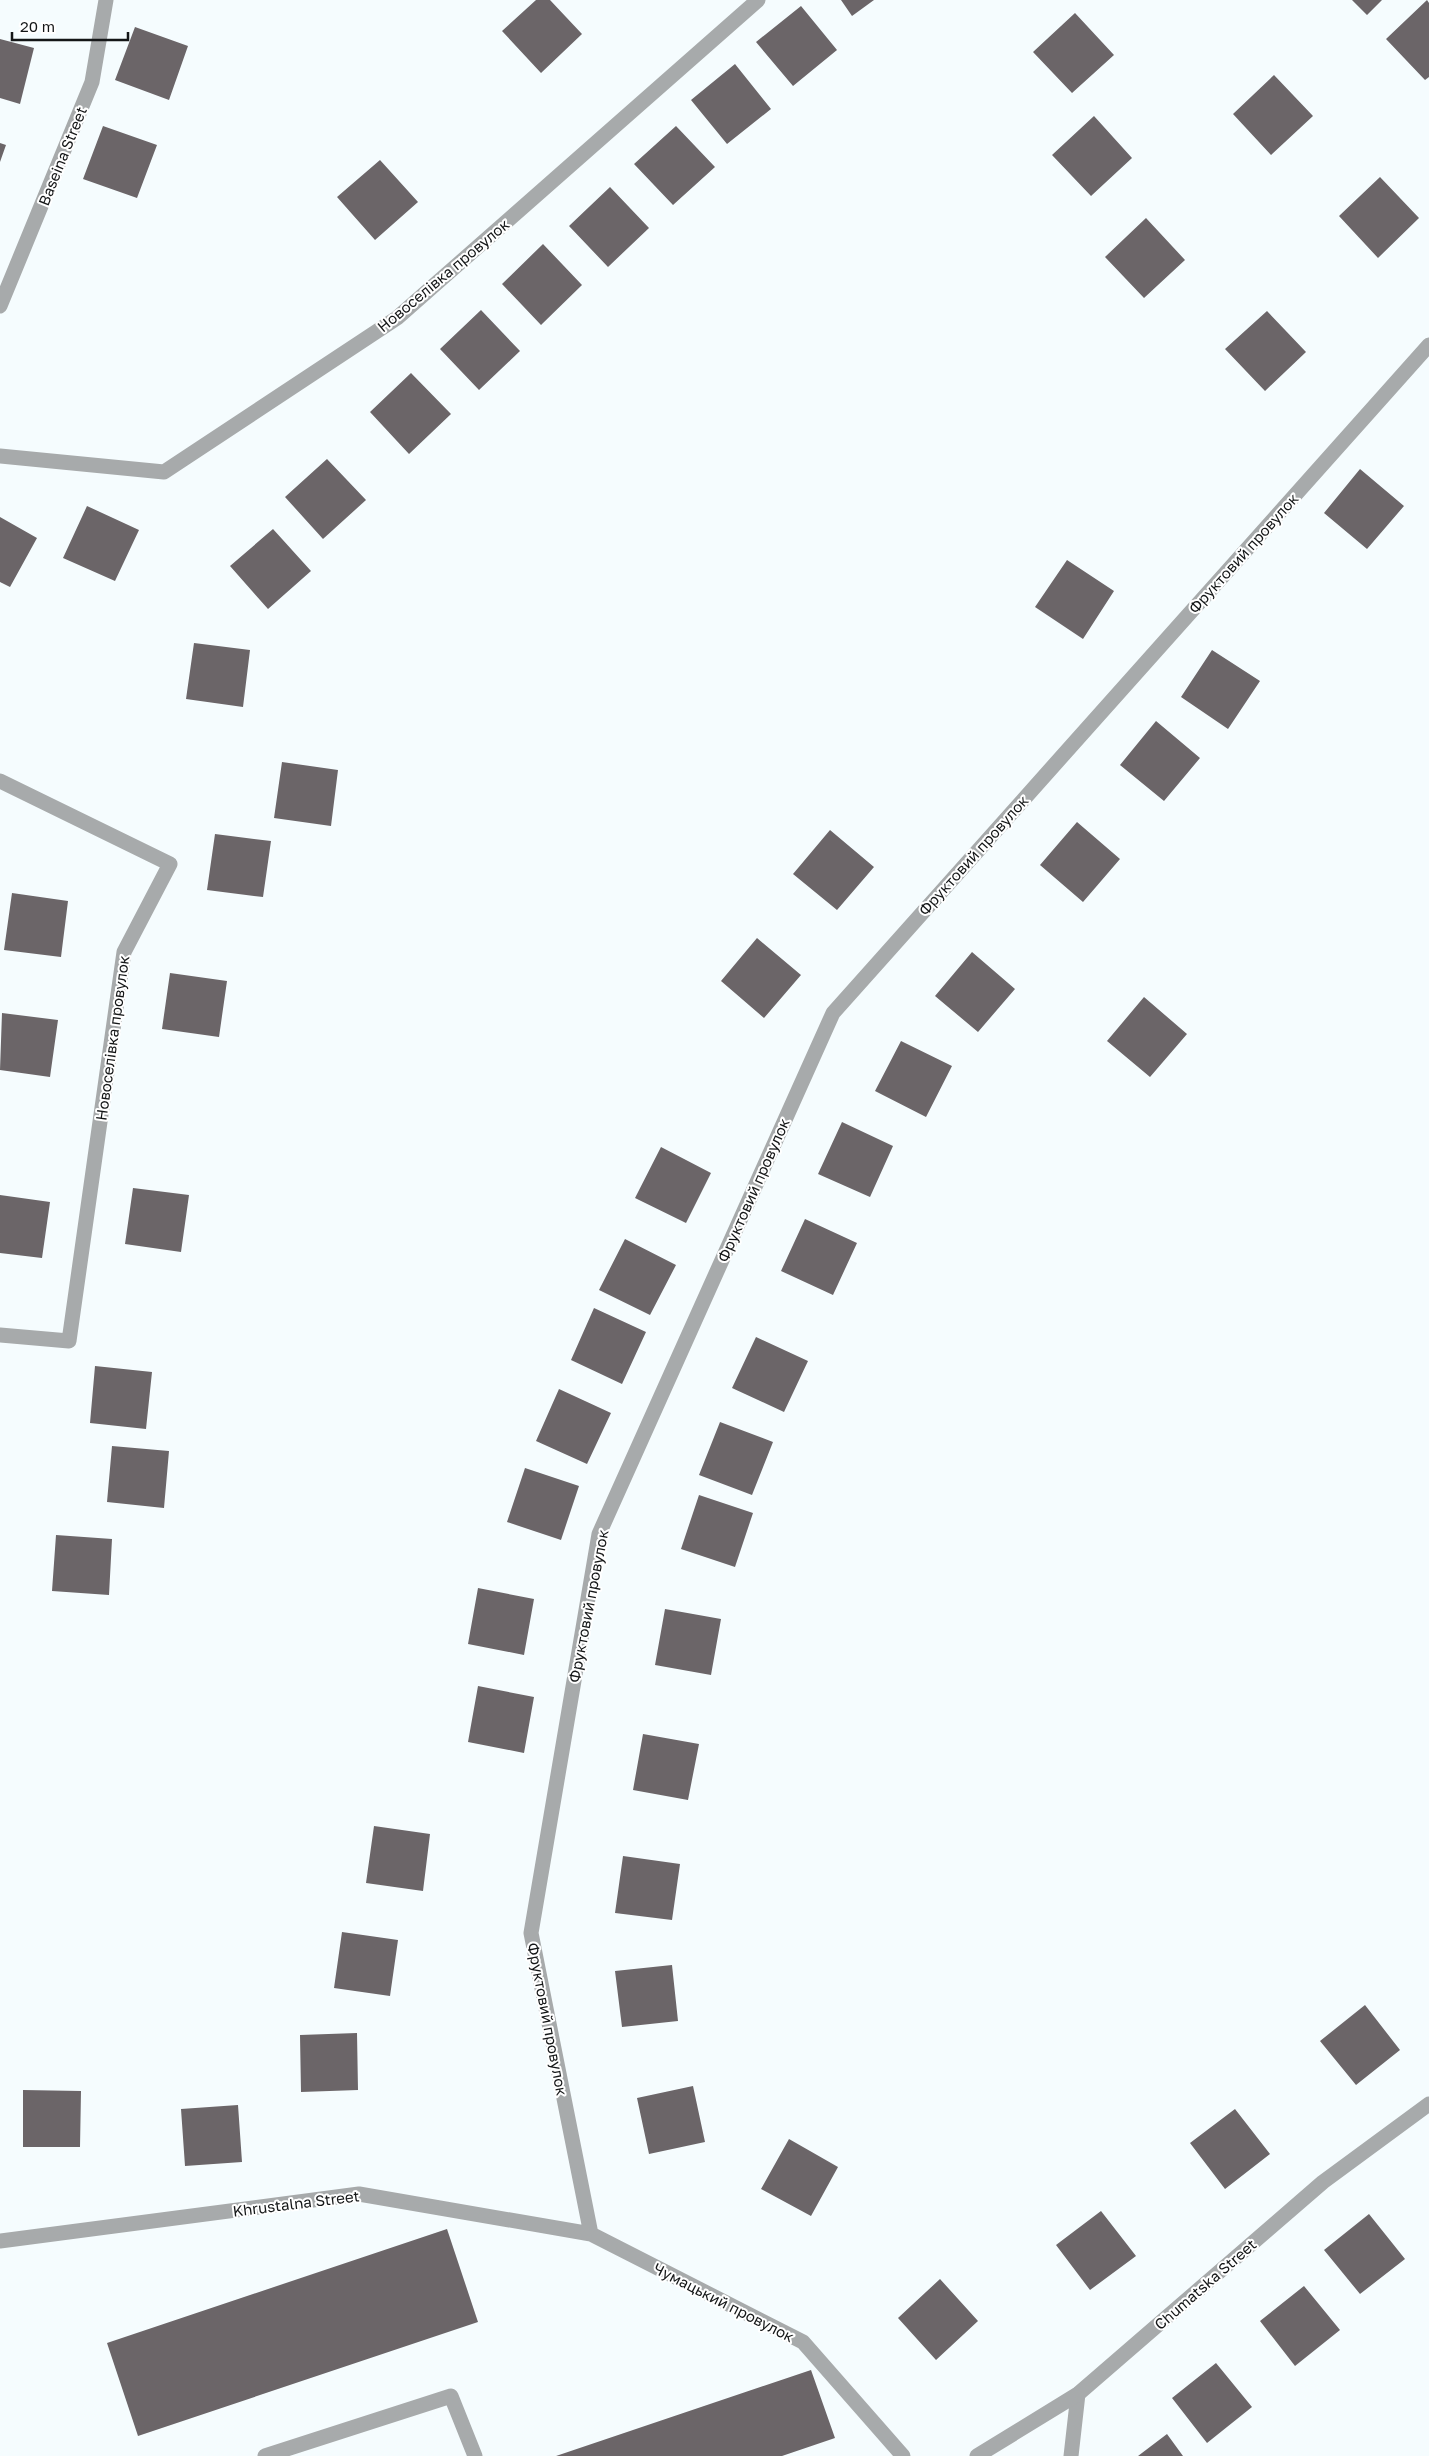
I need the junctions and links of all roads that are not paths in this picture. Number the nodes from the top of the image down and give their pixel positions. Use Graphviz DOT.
graph roads {
  1 [pos="106,0"];
  2 [pos="758,0"];
  3 [pos="0,306"];
  4 [pos="1429,345"];
  5 [pos="0,456"];
  6 [pos="0,781"];
  7 [pos="0,1335"];
  8 [pos="1429,2104"];
  9 [pos="591,2234"];
  10 [pos="0,2241"];
  11 [pos="1078,2394"];
  12 [pos="264,2456"];
  13 [pos="475,2456"];
  14 [pos="903,2456"];
  15 [pos="977,2456"];
  16 [pos="1071,2456"];
  1 -- 3 [label="street, Baseina Street"];
  2 -- 5 [label="street, Новоселівка провулок"];
  4 -- 9 [label="street, Фруктовий провулок"];
  6 -- 7 [label="street, Новоселівка провулок"];
  8 -- 11 [label="street, Chumatska Street"];
  9 -- 10 [label="street, Khrustalna Street"];
  9 -- 14 [label="street, Чумацький провулок"];
  11 -- 15 [label="street, Chumatska Street"];
  11 -- 16 [label="street"];
  12 -- 13 [label="street"];
}
